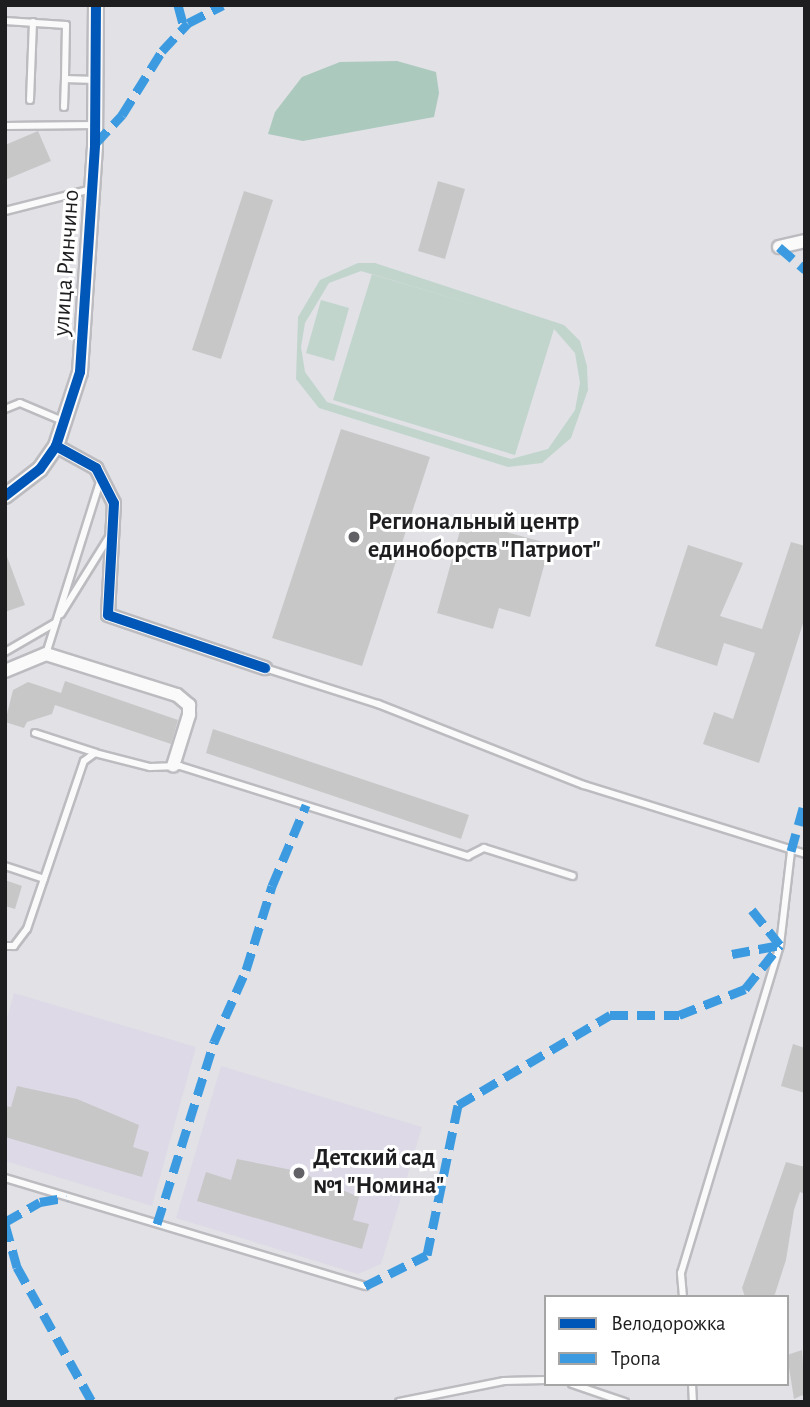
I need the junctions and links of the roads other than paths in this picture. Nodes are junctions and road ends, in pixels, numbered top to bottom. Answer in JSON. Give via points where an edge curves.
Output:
{"nodes":[{"id":1,"x":96,"y":5,"type":"edge"},
{"id":2,"x":5,"y":22,"type":"edge"},
{"id":3,"x":33,"y":22,"type":"junction"},
{"id":4,"x":65,"y":79,"type":"junction"},
{"id":5,"x":95,"y":80,"type":"junction"},
{"id":6,"x":30,"y":100,"type":"dead end"},
{"id":7,"x":64,"y":107,"type":"dead end"},
{"id":8,"x":95,"y":125,"type":"junction"},
{"id":9,"x":5,"y":126,"type":"edge"},
{"id":10,"x":93,"y":189,"type":"junction"},
{"id":11,"x":5,"y":211,"type":"edge"},
{"id":12,"x":805,"y":241,"type":"edge"},
{"id":13,"x":779,"y":247,"type":"dead end"},
{"id":14,"x":5,"y":409,"type":"edge"},
{"id":15,"x":67,"y":422,"type":"junction"},
{"id":16,"x":57,"y":446,"type":"junction"},
{"id":17,"x":101,"y":477,"type":"junction"},
{"id":18,"x":5,"y":496,"type":"edge"},
{"id":19,"x":113,"y":531,"type":"junction"},
{"id":20,"x":55,"y":623,"type":"junction"},
{"id":21,"x":5,"y":652,"type":"edge"},
{"id":22,"x":46,"y":654,"type":"junction"},
{"id":23,"x":265,"y":668,"type":"joint"},
{"id":24,"x":5,"y":671,"type":"edge"},
{"id":25,"x":35,"y":733,"type":"dead end"},
{"id":26,"x":95,"y":752,"type":"junction"},
{"id":27,"x":173,"y":766,"type":"junction"},
{"id":28,"x":790,"y":851,"type":"junction"},
{"id":29,"x":805,"y":854,"type":"edge"},
{"id":30,"x":5,"y":866,"type":"edge"},
{"id":31,"x":573,"y":876,"type":"dead end"},
{"id":32,"x":44,"y":879,"type":"junction"},
{"id":33,"x":5,"y":946,"type":"edge"},
{"id":34,"x":5,"y":1178,"type":"edge"},
{"id":35,"x":365,"y":1286,"type":"dead end"},
{"id":36,"x":684,"y":1295,"type":"edge"},
{"id":37,"x":544,"y":1380,"type":"edge"},
{"id":38,"x":578,"y":1386,"type":"edge"},
{"id":39,"x":399,"y":1402,"type":"edge"},
{"id":40,"x":625,"y":1402,"type":"edge"}],
"edges":[{"from":1,"to":5,"type":"street","name":"улица Ринчино"},
{"from":2,"to":3,"type":"lane"},
{"from":3,"to":4,"type":"lane","via":[[65,25]]},
{"from":3,"to":6,"type":"lane"},
{"from":4,"to":5,"type":"lane"},
{"from":4,"to":7,"type":"lane"},
{"from":5,"to":8,"type":"street","name":"улица Ринчино"},
{"from":8,"to":9,"type":"lane"},
{"from":8,"to":10,"type":"street","name":"улица Ринчино"},
{"from":10,"to":11,"type":"lane"},
{"from":10,"to":15,"type":"street","name":"улица Ринчино","via":[[80,372]]},
{"from":12,"to":13,"type":"street"},
{"from":14,"to":15,"type":"lane","via":[[20,403]]},
{"from":15,"to":16,"type":"street","name":"улица Ринчино"},
{"from":16,"to":17,"type":"street","via":[[96,468]]},
{"from":16,"to":18,"type":"street","name":"улица Ринчино","via":[[40,469]]},
{"from":17,"to":19,"type":"street","via":[[114,503]]},
{"from":17,"to":20,"type":"lane"},
{"from":19,"to":20,"type":"lane"},
{"from":19,"to":23,"type":"street","via":[[108,615]]},
{"from":20,"to":21,"type":"lane"},
{"from":20,"to":22,"type":"lane"},
{"from":22,"to":24,"type":"street"},
{"from":22,"to":27,"type":"street","via":[[185,701],[189,715]]},
{"from":23,"to":28,"type":"lane","via":[[378,704],[584,785]]},
{"from":25,"to":26,"type":"lane"},
{"from":26,"to":27,"type":"lane","via":[[150,768]]},
{"from":26,"to":32,"type":"lane","via":[[84,761]]},
{"from":27,"to":31,"type":"lane","via":[[468,856],[484,848]]},
{"from":28,"to":29,"type":"lane"},
{"from":28,"to":36,"type":"lane","via":[[780,945],[681,1273]]},
{"from":30,"to":32,"type":"lane"},
{"from":32,"to":33,"type":"lane","via":[[21,941]]},
{"from":34,"to":35,"type":"lane"},
{"from":37,"to":39,"type":"lane","via":[[504,1381]]},
{"from":38,"to":40,"type":"lane"}]}
